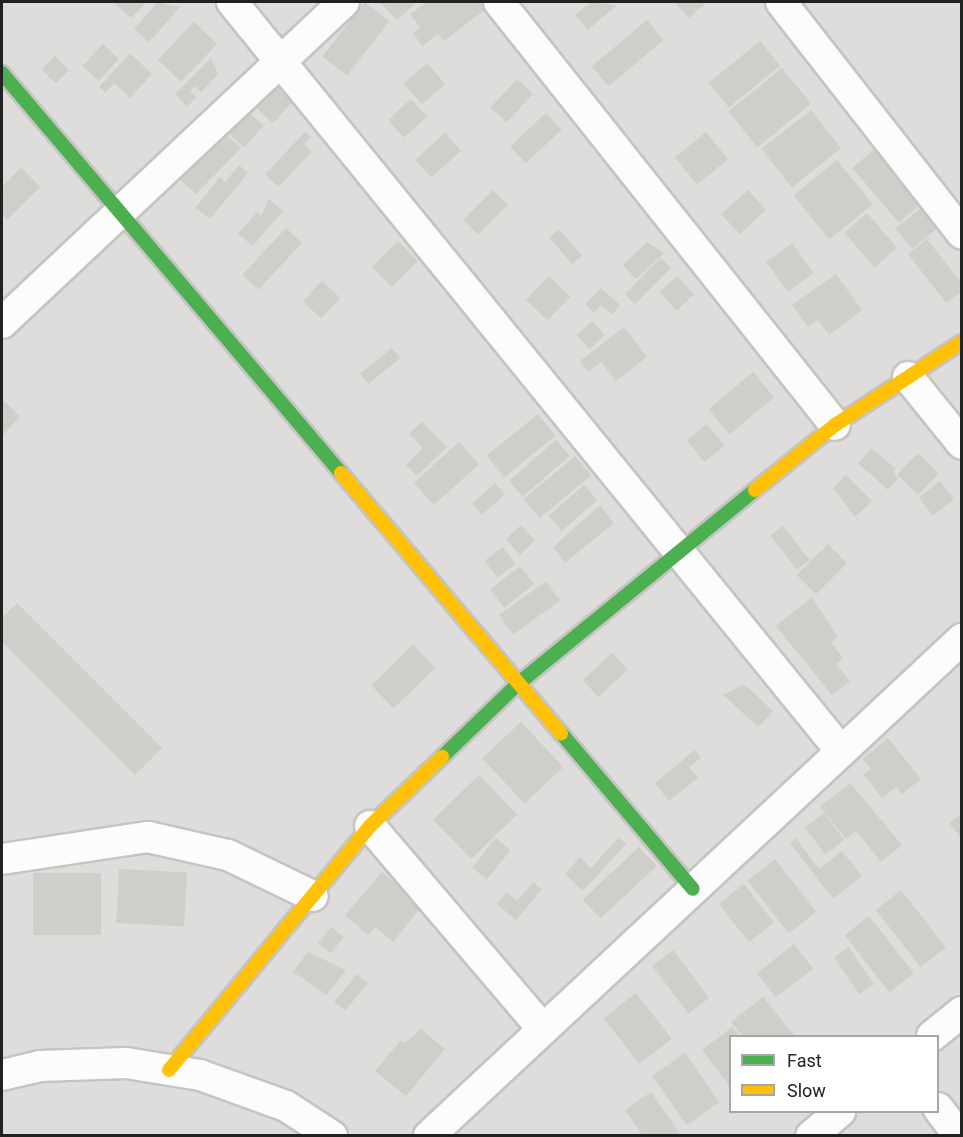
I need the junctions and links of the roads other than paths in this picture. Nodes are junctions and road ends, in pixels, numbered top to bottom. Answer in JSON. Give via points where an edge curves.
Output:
{"nodes":[{"id":1,"x":232,"y":2,"type":"edge"},
{"id":2,"x":344,"y":2,"type":"edge"},
{"id":3,"x":500,"y":2,"type":"edge"},
{"id":4,"x":781,"y":2,"type":"edge"},
{"id":5,"x":280,"y":60,"type":"junction"},
{"id":6,"x":2,"y":73,"type":"edge"},
{"id":7,"x":118,"y":210,"type":"junction"},
{"id":8,"x":962,"y":234,"type":"edge"},
{"id":9,"x":2,"y":323,"type":"edge"},
{"id":10,"x":962,"y":342,"type":"edge"},
{"id":11,"x":909,"y":377,"type":"junction"},
{"id":12,"x":835,"y":425,"type":"junction"},
{"id":13,"x":962,"y":444,"type":"edge"},
{"id":14,"x":680,"y":552,"type":"junction"},
{"id":15,"x":962,"y":639,"type":"edge"},
{"id":16,"x":519,"y":683,"type":"junction"},
{"id":17,"x":841,"y":751,"type":"junction"},
{"id":18,"x":370,"y":826,"type":"junction"},
{"id":19,"x":2,"y":859,"type":"edge"},
{"id":20,"x":693,"y":889,"type":"junction"},
{"id":21,"x":313,"y":896,"type":"junction"},
{"id":22,"x":962,"y":1012,"type":"edge"},
{"id":23,"x":543,"y":1029,"type":"junction"},
{"id":24,"x":933,"y":1035,"type":"edge"},
{"id":25,"x":169,"y":1070,"type":"junction"},
{"id":26,"x":2,"y":1075,"type":"edge"},
{"id":27,"x":939,"y":1109,"type":"edge"},
{"id":28,"x":839,"y":1113,"type":"edge"},
{"id":29,"x":332,"y":1136,"type":"edge"},
{"id":30,"x":429,"y":1136,"type":"edge"},
{"id":31,"x":811,"y":1136,"type":"edge"},
{"id":32,"x":959,"y":1136,"type":"edge"}],
"edges":[{"from":1,"to":5,"type":"street"},
{"from":2,"to":5,"type":"street"},
{"from":3,"to":12,"type":"street"},
{"from":4,"to":8,"type":"street"},
{"from":5,"to":7,"type":"street"},
{"from":5,"to":14,"type":"street"},
{"from":6,"to":7,"type":"street"},
{"from":7,"to":9,"type":"street"},
{"from":7,"to":16,"type":"street"},
{"from":10,"to":11,"type":"street"},
{"from":11,"to":12,"type":"street"},
{"from":11,"to":13,"type":"street"},
{"from":12,"to":14,"type":"street"},
{"from":14,"to":16,"type":"street"},
{"from":14,"to":17,"type":"street"},
{"from":15,"to":17,"type":"street"},
{"from":16,"to":18,"type":"street"},
{"from":16,"to":20,"type":"street"},
{"from":17,"to":20,"type":"street"},
{"from":18,"to":21,"type":"street"},
{"from":18,"to":23,"type":"street"},
{"from":19,"to":21,"type":"street","via":[[148,837],[228,855]]},
{"from":20,"to":23,"type":"street"},
{"from":21,"to":25,"type":"street"},
{"from":22,"to":24,"type":"street"},
{"from":23,"to":30,"type":"street"},
{"from":25,"to":26,"type":"street","via":[[126,1063],[40,1066]]},
{"from":25,"to":29,"type":"street","via":[[200,1075],[286,1106]]},
{"from":27,"to":32,"type":"street"},
{"from":28,"to":31,"type":"street"}]}
